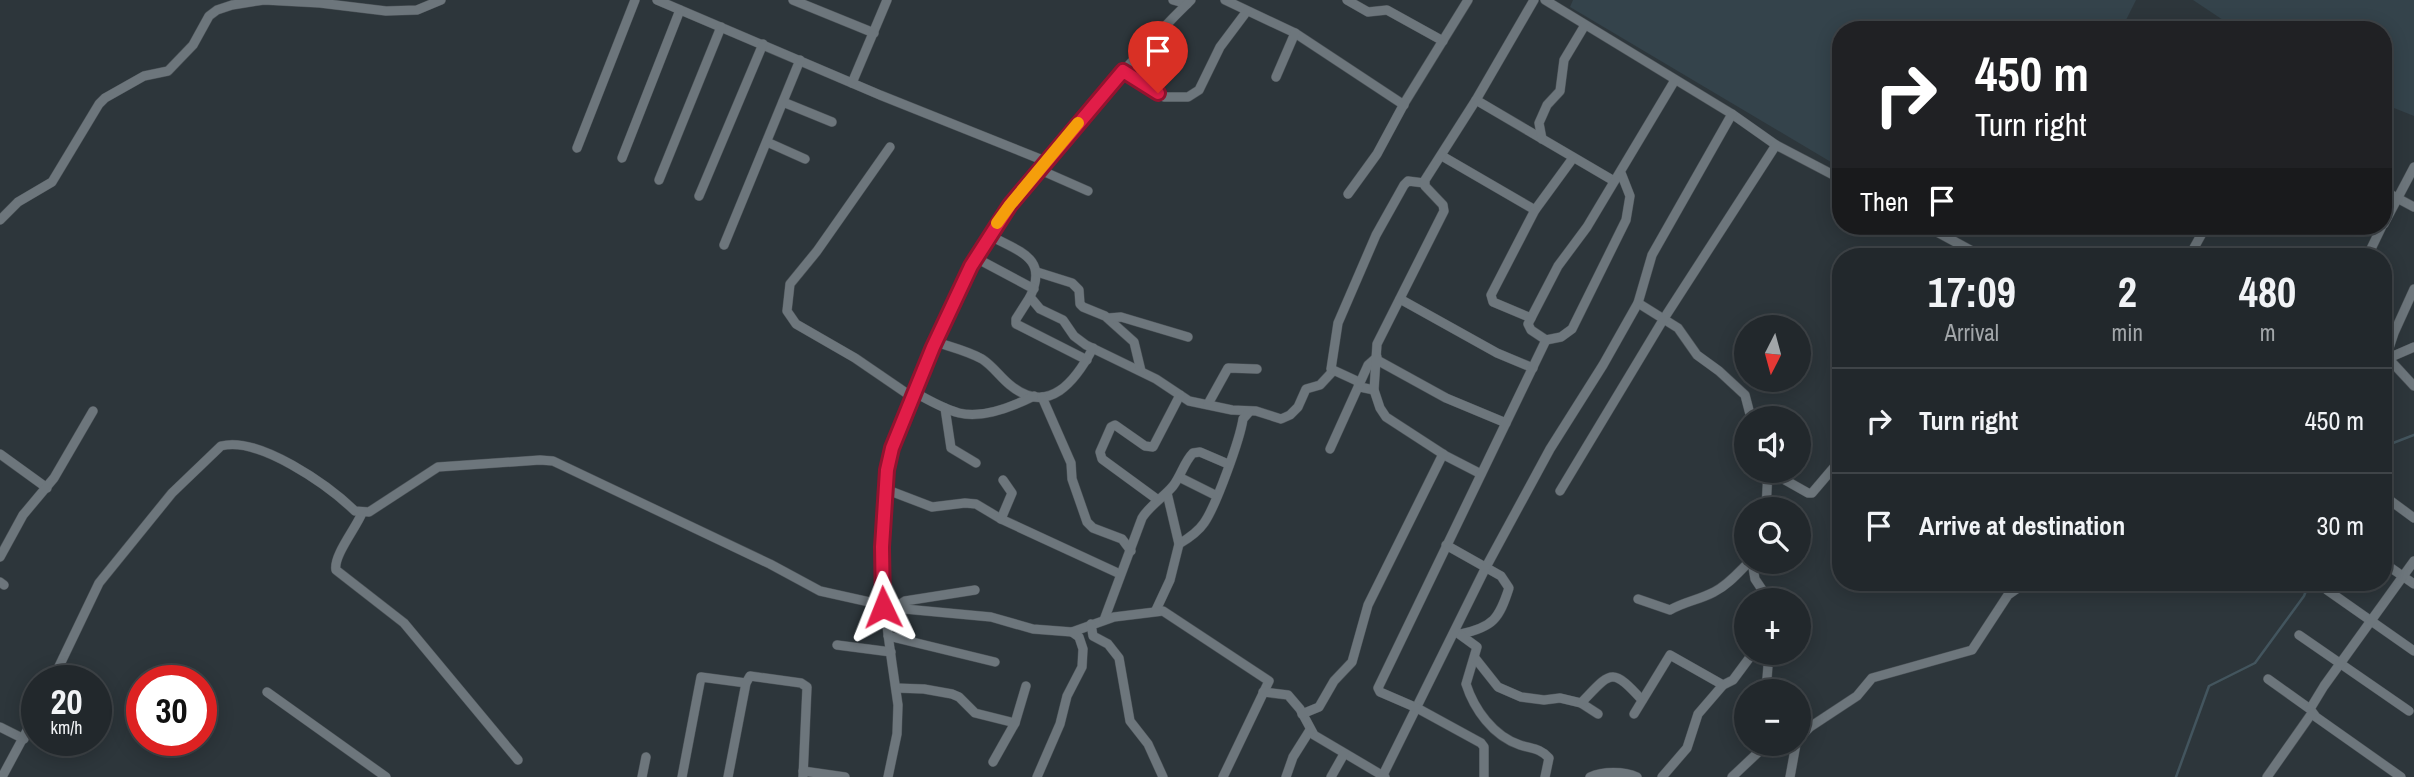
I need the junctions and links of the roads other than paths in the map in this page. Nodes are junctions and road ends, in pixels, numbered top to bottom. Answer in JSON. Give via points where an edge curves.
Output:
{"nodes":[{"id":1,"x":441,"y":0,"type":"edge"},
{"id":2,"x":635,"y":0,"type":"edge"},
{"id":3,"x":657,"y":0,"type":"edge"},
{"id":4,"x":686,"y":0,"type":"edge"},
{"id":5,"x":793,"y":0,"type":"edge"},
{"id":6,"x":887,"y":0,"type":"edge"},
{"id":7,"x":1173,"y":0,"type":"edge"},
{"id":8,"x":1225,"y":0,"type":"edge"},
{"id":9,"x":1347,"y":0,"type":"edge"},
{"id":10,"x":1468,"y":0,"type":"edge"},
{"id":11,"x":1534,"y":0,"type":"edge"},
{"id":12,"x":1545,"y":0,"type":"edge"},
{"id":13,"x":247,"y":1,"type":"edge"},
{"id":14,"x":1189,"y":2,"type":"edge"},
{"id":15,"x":681,"y":10,"type":"junction"},
{"id":16,"x":1247,"y":11,"type":"junction"},
{"id":17,"x":1585,"y":24,"type":"junction"},
{"id":18,"x":721,"y":27,"type":"junction"},
{"id":19,"x":874,"y":33,"type":"junction"},
{"id":20,"x":1295,"y":33,"type":"junction"},
{"id":21,"x":1443,"y":41,"type":"junction"},
{"id":22,"x":763,"y":44,"type":"junction"},
{"id":23,"x":800,"y":60,"type":"junction"},
{"id":24,"x":1123,"y":71,"type":"junction"},
{"id":25,"x":1276,"y":77,"type":"dead end"},
{"id":26,"x":1675,"y":79,"type":"junction"},
{"id":27,"x":852,"y":83,"type":"junction"},
{"id":28,"x":1476,"y":100,"type":"junction"},
{"id":29,"x":783,"y":102,"type":"junction"},
{"id":30,"x":1404,"y":105,"type":"junction"},
{"id":31,"x":1731,"y":114,"type":"junction"},
{"id":32,"x":832,"y":122,"type":"dead end"},
{"id":33,"x":1542,"y":139,"type":"junction"},
{"id":34,"x":767,"y":142,"type":"junction"},
{"id":35,"x":1776,"y":145,"type":"junction"},
{"id":36,"x":890,"y":147,"type":"dead end"},
{"id":37,"x":577,"y":148,"type":"dead end"},
{"id":38,"x":1442,"y":156,"type":"junction"},
{"id":39,"x":622,"y":158,"type":"dead end"},
{"id":40,"x":1573,"y":158,"type":"junction"},
{"id":41,"x":805,"y":159,"type":"dead end"},
{"id":42,"x":1045,"y":161,"type":"junction"},
{"id":43,"x":2414,"y":167,"type":"edge"},
{"id":44,"x":1038,"y":169,"type":"junction"},
{"id":45,"x":1832,"y":174,"type":"edge"},
{"id":46,"x":1617,"y":177,"type":"junction"},
{"id":47,"x":659,"y":180,"type":"dead end"},
{"id":48,"x":1424,"y":183,"type":"junction"},
{"id":49,"x":1088,"y":191,"type":"dead end"},
{"id":50,"x":1348,"y":194,"type":"dead end"},
{"id":51,"x":2392,"y":195,"type":"edge"},
{"id":52,"x":699,"y":196,"type":"dead end"},
{"id":53,"x":2397,"y":198,"type":"junction"},
{"id":54,"x":2414,"y":207,"type":"edge"},
{"id":55,"x":2392,"y":208,"type":"edge"},
{"id":56,"x":1535,"y":211,"type":"junction"},
{"id":57,"x":0,"y":220,"type":"edge"},
{"id":58,"x":989,"y":235,"type":"junction"},
{"id":59,"x":1943,"y":235,"type":"edge"},
{"id":60,"x":724,"y":245,"type":"dead end"},
{"id":61,"x":1966,"y":248,"type":"edge"},
{"id":62,"x":975,"y":258,"type":"junction"},
{"id":63,"x":1037,"y":272,"type":"junction"},
{"id":64,"x":2414,"y":289,"type":"edge"},
{"id":65,"x":1032,"y":293,"type":"junction"},
{"id":66,"x":1400,"y":299,"type":"junction"},
{"id":67,"x":1638,"y":303,"type":"junction"},
{"id":68,"x":1108,"y":318,"type":"junction"},
{"id":69,"x":1531,"y":318,"type":"junction"},
{"id":70,"x":1663,"y":320,"type":"junction"},
{"id":71,"x":1188,"y":337,"type":"dead end"},
{"id":72,"x":2392,"y":339,"type":"edge"},
{"id":73,"x":1546,"y":340,"type":"junction"},
{"id":74,"x":936,"y":342,"type":"junction"},
{"id":75,"x":2414,"y":347,"type":"edge"},
{"id":76,"x":1093,"y":348,"type":"junction"},
{"id":77,"x":2392,"y":356,"type":"edge"},
{"id":78,"x":1377,"y":359,"type":"junction"},
{"id":79,"x":1087,"y":360,"type":"junction"},
{"id":80,"x":2392,"y":366,"type":"edge"},
{"id":81,"x":1533,"y":368,"type":"junction"},
{"id":82,"x":1257,"y":369,"type":"dead end"},
{"id":83,"x":1141,"y":371,"type":"junction"},
{"id":84,"x":1333,"y":371,"type":"junction"},
{"id":85,"x":2414,"y":386,"type":"edge"},
{"id":86,"x":1360,"y":387,"type":"junction"},
{"id":87,"x":1374,"y":390,"type":"junction"},
{"id":88,"x":913,"y":395,"type":"junction"},
{"id":89,"x":1180,"y":395,"type":"junction"},
{"id":90,"x":1038,"y":396,"type":"junction"},
{"id":91,"x":1208,"y":404,"type":"junction"},
{"id":92,"x":1748,"y":406,"type":"edge"},
{"id":93,"x":945,"y":408,"type":"junction"},
{"id":94,"x":93,"y":411,"type":"dead end"},
{"id":95,"x":1249,"y":412,"type":"junction"},
{"id":96,"x":1506,"y":423,"type":"junction"},
{"id":97,"x":1330,"y":449,"type":"dead end"},
{"id":98,"x":0,"y":453,"type":"edge"},
{"id":99,"x":1443,"y":454,"type":"junction"},
{"id":100,"x":976,"y":463,"type":"dead end"},
{"id":101,"x":1228,"y":464,"type":"junction"},
{"id":102,"x":1832,"y":470,"type":"edge"},
{"id":103,"x":1481,"y":474,"type":"junction"},
{"id":104,"x":1179,"y":477,"type":"junction"},
{"id":105,"x":1003,"y":480,"type":"dead end"},
{"id":106,"x":1790,"y":483,"type":"edge"},
{"id":107,"x":47,"y":488,"type":"junction"},
{"id":108,"x":885,"y":489,"type":"junction"},
{"id":109,"x":1560,"y":492,"type":"dead end"},
{"id":110,"x":1167,"y":493,"type":"junction"},
{"id":111,"x":1217,"y":496,"type":"junction"},
{"id":112,"x":1158,"y":500,"type":"junction"},
{"id":113,"x":2392,"y":502,"type":"edge"},
{"id":114,"x":362,"y":513,"type":"junction"},
{"id":115,"x":2414,"y":518,"type":"edge"},
{"id":116,"x":1001,"y":519,"type":"junction"},
{"id":117,"x":1179,"y":544,"type":"junction"},
{"id":118,"x":1446,"y":545,"type":"junction"},
{"id":119,"x":1131,"y":551,"type":"junction"},
{"id":120,"x":0,"y":557,"type":"edge"},
{"id":121,"x":2414,"y":561,"type":"edge"},
{"id":122,"x":1486,"y":567,"type":"junction"},
{"id":123,"x":2392,"y":569,"type":"edge"},
{"id":124,"x":1120,"y":574,"type":"junction"},
{"id":125,"x":1738,"y":574,"type":"edge"},
{"id":126,"x":2402,"y":577,"type":"junction"},
{"id":127,"x":2414,"y":584,"type":"edge"},
{"id":128,"x":975,"y":590,"type":"dead end"},
{"id":129,"x":2014,"y":591,"type":"edge"},
{"id":130,"x":2328,"y":591,"type":"edge"},
{"id":131,"x":1638,"y":599,"type":"dead end"},
{"id":132,"x":887,"y":606,"type":"junction"},
{"id":133,"x":1156,"y":610,"type":"junction"},
{"id":134,"x":1104,"y":620,"type":"junction"},
{"id":135,"x":2371,"y":621,"type":"junction"},
{"id":136,"x":1091,"y":624,"type":"junction"},
{"id":137,"x":1072,"y":632,"type":"junction"},
{"id":138,"x":1458,"y":632,"type":"junction"},
{"id":139,"x":2299,"y":635,"type":"dead end"},
{"id":140,"x":888,"y":636,"type":"junction"},
{"id":141,"x":1093,"y":636,"type":"junction"},
{"id":142,"x":837,"y":645,"type":"dead end"},
{"id":143,"x":1083,"y":649,"type":"junction"},
{"id":144,"x":2414,"y":651,"type":"edge"},
{"id":145,"x":891,"y":652,"type":"junction"},
{"id":146,"x":1475,"y":658,"type":"junction"},
{"id":147,"x":995,"y":662,"type":"dead end"},
{"id":148,"x":2340,"y":663,"type":"junction"},
{"id":149,"x":60,"y":665,"type":"edge"},
{"id":150,"x":1744,"y":665,"type":"edge"},
{"id":151,"x":2268,"y":679,"type":"dead end"},
{"id":152,"x":746,"y":683,"type":"junction"},
{"id":153,"x":1723,"y":685,"type":"junction"},
{"id":154,"x":1026,"y":686,"type":"dead end"},
{"id":155,"x":896,"y":688,"type":"junction"},
{"id":156,"x":267,"y":692,"type":"dead end"},
{"id":157,"x":1263,"y":692,"type":"junction"},
{"id":158,"x":1642,"y":700,"type":"junction"},
{"id":159,"x":1581,"y":703,"type":"junction"},
{"id":160,"x":1417,"y":708,"type":"junction"},
{"id":161,"x":2311,"y":711,"type":"junction"},
{"id":162,"x":2409,"y":712,"type":"dead end"},
{"id":163,"x":1634,"y":713,"type":"dead end"},
{"id":164,"x":1598,"y":714,"type":"dead end"},
{"id":165,"x":1302,"y":715,"type":"junction"},
{"id":166,"x":1015,"y":723,"type":"junction"},
{"id":167,"x":0,"y":726,"type":"edge"},
{"id":168,"x":1811,"y":726,"type":"edge"},
{"id":169,"x":1310,"y":730,"type":"junction"},
{"id":170,"x":21,"y":737,"type":"edge"},
{"id":171,"x":21,"y":744,"type":"edge"},
{"id":172,"x":1344,"y":754,"type":"junction"},
{"id":173,"x":1754,"y":756,"type":"edge"},
{"id":174,"x":1794,"y":756,"type":"edge"},
{"id":175,"x":646,"y":757,"type":"dead end"},
{"id":176,"x":518,"y":760,"type":"dead end"},
{"id":177,"x":993,"y":762,"type":"dead end"},
{"id":178,"x":803,"y":774,"type":"edge"},
{"id":179,"x":1290,"y":776,"type":"edge"},
{"id":180,"x":2,"y":777,"type":"edge"},
{"id":181,"x":386,"y":777,"type":"edge"},
{"id":182,"x":642,"y":777,"type":"edge"},
{"id":183,"x":682,"y":777,"type":"edge"},
{"id":184,"x":728,"y":777,"type":"edge"},
{"id":185,"x":845,"y":777,"type":"edge"},
{"id":186,"x":888,"y":777,"type":"edge"},
{"id":187,"x":1037,"y":777,"type":"edge"},
{"id":188,"x":1163,"y":777,"type":"edge"},
{"id":189,"x":1223,"y":777,"type":"edge"},
{"id":190,"x":1331,"y":777,"type":"edge"},
{"id":191,"x":1383,"y":777,"type":"edge"},
{"id":192,"x":1484,"y":777,"type":"edge"},
{"id":193,"x":1545,"y":777,"type":"edge"},
{"id":194,"x":1590,"y":777,"type":"edge"},
{"id":195,"x":1637,"y":777,"type":"edge"},
{"id":196,"x":1662,"y":777,"type":"edge"},
{"id":197,"x":1732,"y":777,"type":"edge"},
{"id":198,"x":1790,"y":777,"type":"edge"},
{"id":199,"x":2267,"y":777,"type":"edge"},
{"id":200,"x":2401,"y":777,"type":"edge"}],
"edges":[{"from":1,"to":13,"type":"street","via":[[417,10],[386,11]]},
{"from":2,"to":37,"type":"street"},
{"from":3,"to":15,"type":"street"},
{"from":4,"to":15,"type":"street"},
{"from":5,"to":19,"type":"street"},
{"from":6,"to":19,"type":"street"},
{"from":7,"to":14,"type":"street"},
{"from":8,"to":16,"type":"street"},
{"from":9,"to":21,"type":"street","via":[[1368,12],[1387,10]]},
{"from":10,"to":21,"type":"street"},
{"from":11,"to":28,"type":"street"},
{"from":12,"to":17,"type":"street"},
{"from":13,"to":57,"type":"street","via":[[209,16],[193,45],[168,71],[144,76],[105,98],[52,182],[18,202]]},
{"from":14,"to":24,"type":"street"},
{"from":15,"to":18,"type":"street"},
{"from":15,"to":39,"type":"street"},
{"from":16,"to":20,"type":"street"},
{"from":16,"to":24,"type":"street","via":[[1220,47],[1199,90],[1188,97],[1164,97]]},
{"from":17,"to":26,"type":"street"},
{"from":17,"to":33,"type":"street","via":[[1564,60],[1560,91],[1539,123]]},
{"from":18,"to":22,"type":"street"},
{"from":18,"to":47,"type":"street"},
{"from":19,"to":27,"type":"street"},
{"from":20,"to":25,"type":"street"},
{"from":20,"to":30,"type":"street"},
{"from":21,"to":30,"type":"street"},
{"from":22,"to":23,"type":"street"},
{"from":22,"to":52,"type":"street"},
{"from":23,"to":27,"type":"street"},
{"from":23,"to":29,"type":"street"},
{"from":24,"to":42,"type":"street"},
{"from":26,"to":31,"type":"street"},
{"from":26,"to":46,"type":"street"},
{"from":27,"to":42,"type":"street"},
{"from":28,"to":33,"type":"street"},
{"from":28,"to":38,"type":"street"},
{"from":29,"to":32,"type":"street"},
{"from":29,"to":34,"type":"street"},
{"from":30,"to":50,"type":"street"},
{"from":31,"to":35,"type":"street"},
{"from":31,"to":67,"type":"street","via":[[1652,255]]},
{"from":33,"to":40,"type":"street"},
{"from":34,"to":41,"type":"street"},
{"from":34,"to":60,"type":"street"},
{"from":35,"to":45,"type":"street"},
{"from":35,"to":70,"type":"street"},
{"from":36,"to":88,"type":"street","via":[[790,284],[787,312],[796,324]]},
{"from":38,"to":48,"type":"street"},
{"from":38,"to":56,"type":"street"},
{"from":40,"to":46,"type":"street"},
{"from":40,"to":56,"type":"street"},
{"from":42,"to":44,"type":"street"},
{"from":43,"to":53,"type":"street"},
{"from":44,"to":49,"type":"street"},
{"from":44,"to":58,"type":"street"},
{"from":46,"to":69,"type":"street","via":[[1561,262]]},
{"from":46,"to":73,"type":"street","via":[[1630,196],[1625,223],[1572,329]]},
{"from":48,"to":66,"type":"street","via":[[1444,211]]},
{"from":48,"to":84,"type":"street","via":[[1406,183],[1376,234],[1337,326]]},
{"from":51,"to":53,"type":"street"},
{"from":53,"to":54,"type":"street"},
{"from":53,"to":55,"type":"street"},
{"from":56,"to":69,"type":"street","via":[[1490,297]]},
{"from":58,"to":62,"type":"street"},
{"from":58,"to":63,"type":"street","via":[[1030,257]]},
{"from":59,"to":61,"type":"street"},
{"from":62,"to":65,"type":"street"},
{"from":62,"to":74,"type":"street"},
{"from":63,"to":65,"type":"street"},
{"from":63,"to":68,"type":"street","via":[[1072,283],[1083,307]]},
{"from":64,"to":72,"type":"street"},
{"from":65,"to":76,"type":"street","via":[[1040,309],[1063,320],[1074,336]]},
{"from":65,"to":79,"type":"street","via":[[1016,324]]},
{"from":66,"to":78,"type":"street","via":[[1377,344]]},
{"from":66,"to":81,"type":"street"},
{"from":67,"to":70,"type":"street"},
{"from":67,"to":122,"type":"street"},
{"from":68,"to":71,"type":"street","via":[[1121,317]]},
{"from":68,"to":83,"type":"street","via":[[1134,342]]},
{"from":69,"to":73,"type":"street","via":[[1529,328]]},
{"from":70,"to":92,"type":"street","via":[[1678,328],[1697,355],[1745,396]]},
{"from":70,"to":109,"type":"street"},
{"from":73,"to":81,"type":"street"},
{"from":74,"to":88,"type":"street"},
{"from":74,"to":90,"type":"street","via":[[980,358],[1012,386]]},
{"from":75,"to":77,"type":"street"},
{"from":76,"to":79,"type":"street"},
{"from":76,"to":83,"type":"street"},
{"from":78,"to":86,"type":"street","via":[[1368,365]]},
{"from":78,"to":87,"type":"street"},
{"from":78,"to":96,"type":"street"},
{"from":79,"to":90,"type":"street","via":[[1080,373],[1055,394]]},
{"from":80,"to":85,"type":"street"},
{"from":81,"to":96,"type":"street"},
{"from":82,"to":91,"type":"street","via":[[1228,368]]},
{"from":83,"to":89,"type":"street"},
{"from":84,"to":86,"type":"street","via":[[1357,381]]},
{"from":84,"to":95,"type":"street","via":[[1320,386],[1306,389],[1290,415],[1281,419]]},
{"from":86,"to":87,"type":"street"},
{"from":86,"to":97,"type":"street"},
{"from":87,"to":99,"type":"street","via":[[1386,417]]},
{"from":88,"to":93,"type":"street"},
{"from":88,"to":108,"type":"street","via":[[892,448]]},
{"from":89,"to":91,"type":"street"},
{"from":89,"to":112,"type":"street","via":[[1153,447],[1115,425],[1100,452],[1102,459]]},
{"from":90,"to":93,"type":"street","via":[[972,415]]},
{"from":90,"to":119,"type":"street","via":[[1071,463],[1087,522],[1122,539]]},
{"from":91,"to":95,"type":"street"},
{"from":93,"to":100,"type":"street","via":[[951,448]]},
{"from":94,"to":107,"type":"street"},
{"from":95,"to":101,"type":"street"},
{"from":96,"to":103,"type":"street"},
{"from":98,"to":107,"type":"street"},
{"from":99,"to":103,"type":"street"},
{"from":99,"to":165,"type":"street","via":[[1368,605],[1352,662],[1319,706]]},
{"from":101,"to":104,"type":"street","via":[[1195,452]]},
{"from":101,"to":111,"type":"street"},
{"from":102,"to":106,"type":"street","via":[[1812,493]]},
{"from":103,"to":118,"type":"street"},
{"from":104,"to":110,"type":"street"},
{"from":104,"to":111,"type":"street"},
{"from":105,"to":116,"type":"street","via":[[1013,493]]},
{"from":107,"to":120,"type":"street","via":[[23,515]]},
{"from":108,"to":116,"type":"street","via":[[932,507],[976,504]]},
{"from":108,"to":132,"type":"street","via":[[882,547]]},
{"from":110,"to":112,"type":"street"},
{"from":110,"to":117,"type":"street"},
{"from":111,"to":117,"type":"street","via":[[1204,524]]},
{"from":112,"to":119,"type":"street","via":[[1142,518]]},
{"from":113,"to":115,"type":"street"},
{"from":114,"to":132,"type":"street","via":[[438,467],[553,461],[820,592]]},
{"from":114,"to":149,"type":"street","via":[[316,479],[277,458],[241,444],[221,446],[172,493],[99,583]]},
{"from":114,"to":176,"type":"street","via":[[336,560],[338,573],[404,623]]},
{"from":116,"to":124,"type":"street"},
{"from":117,"to":133,"type":"street"},
{"from":118,"to":122,"type":"street"},
{"from":118,"to":160,"type":"street","via":[[1378,688]]},
{"from":119,"to":124,"type":"street"},
{"from":121,"to":126,"type":"street"},
{"from":122,"to":138,"type":"street"},
{"from":122,"to":138,"type":"street","via":[[1504,578],[1509,590],[1486,627]]},
{"from":123,"to":126,"type":"street"},
{"from":124,"to":134,"type":"street"},
{"from":125,"to":131,"type":"street","via":[[1710,594],[1670,610]]},
{"from":126,"to":127,"type":"street"},
{"from":126,"to":135,"type":"street"},
{"from":128,"to":132,"type":"street"},
{"from":129,"to":168,"type":"street","via":[[1972,650],[1872,678],[1857,695]]},
{"from":130,"to":135,"type":"street"},
{"from":132,"to":137,"type":"street","via":[[991,617],[1032,629]]},
{"from":132,"to":140,"type":"street"},
{"from":133,"to":134,"type":"street"},
{"from":133,"to":157,"type":"street","via":[[1269,681]]},
{"from":134,"to":136,"type":"street"},
{"from":135,"to":144,"type":"street"},
{"from":135,"to":148,"type":"street"},
{"from":136,"to":137,"type":"street"},
{"from":136,"to":141,"type":"street"},
{"from":137,"to":143,"type":"street"},
{"from":138,"to":146,"type":"street","via":[[1476,645]]},
{"from":138,"to":160,"type":"street"},
{"from":139,"to":148,"type":"street"},
{"from":140,"to":145,"type":"street"},
{"from":140,"to":147,"type":"street"},
{"from":141,"to":143,"type":"street"},
{"from":141,"to":188,"type":"street","via":[[1108,644],[1119,658],[1130,720]]},
{"from":142,"to":145,"type":"street"},
{"from":143,"to":187,"type":"street","via":[[1082,667]]},
{"from":145,"to":155,"type":"street"},
{"from":146,"to":159,"type":"street","via":[[1495,685],[1520,696]]},
{"from":146,"to":193,"type":"street","via":[[1466,684],[1482,718],[1517,744],[1542,751],[1549,758]]},
{"from":148,"to":161,"type":"street"},
{"from":148,"to":162,"type":"street"},
{"from":150,"to":153,"type":"street"},
{"from":151,"to":161,"type":"street"},
{"from":152,"to":178,"type":"street","via":[[750,676],[807,687]]},
{"from":152,"to":183,"type":"street","via":[[701,677]]},
{"from":152,"to":184,"type":"street"},
{"from":153,"to":158,"type":"street","via":[[1670,655]]},
{"from":153,"to":196,"type":"street","via":[[1698,714],[1687,748]]},
{"from":154,"to":166,"type":"street"},
{"from":155,"to":166,"type":"street","via":[[952,694],[975,713]]},
{"from":155,"to":186,"type":"street","via":[[898,727]]},
{"from":156,"to":181,"type":"street"},
{"from":157,"to":165,"type":"street","via":[[1286,693]]},
{"from":157,"to":189,"type":"street"},
{"from":158,"to":159,"type":"street","via":[[1624,680],[1611,676]]},
{"from":158,"to":163,"type":"street"},
{"from":159,"to":164,"type":"street"},
{"from":160,"to":191,"type":"street"},
{"from":160,"to":192,"type":"street","via":[[1481,743]]},
{"from":161,"to":199,"type":"street"},
{"from":161,"to":200,"type":"street"},
{"from":165,"to":169,"type":"street"},
{"from":166,"to":177,"type":"street"},
{"from":167,"to":170,"type":"street"},
{"from":169,"to":172,"type":"street"},
{"from":169,"to":179,"type":"street","via":[[1293,757]]},
{"from":171,"to":180,"type":"street"},
{"from":172,"to":190,"type":"street"},
{"from":172,"to":191,"type":"street"},
{"from":173,"to":197,"type":"street"},
{"from":174,"to":198,"type":"street"},
{"from":175,"to":182,"type":"street"},
{"from":178,"to":185,"type":"street"},
{"from":194,"to":195,"type":"street","via":[[1625,773]]}]}
